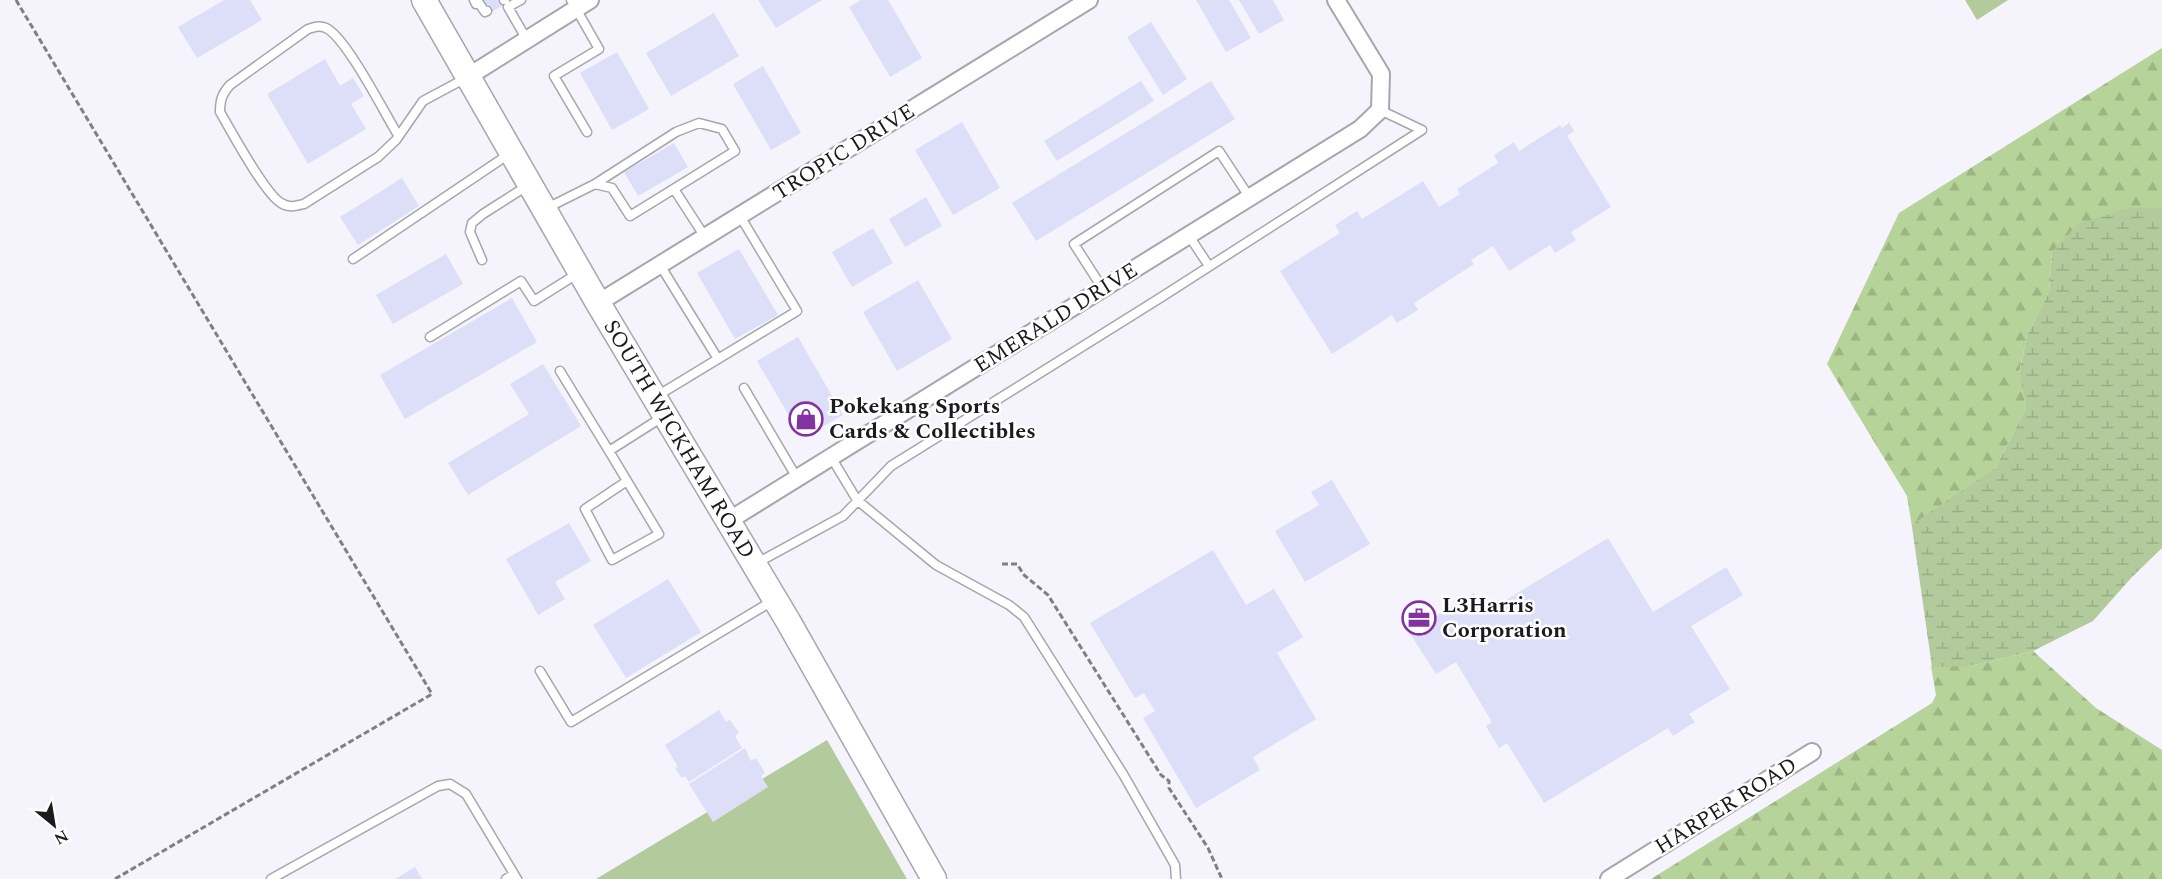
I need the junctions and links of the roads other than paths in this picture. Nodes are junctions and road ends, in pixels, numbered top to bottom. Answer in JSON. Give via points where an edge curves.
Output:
{"nodes":[{"id":1,"x":425,"y":0,"type":"edge"},
{"id":2,"x":1089,"y":0,"type":"edge"},
{"id":3,"x":1336,"y":0,"type":"edge"},
{"id":4,"x":478,"y":1,"type":"edge"},
{"id":5,"x":517,"y":1,"type":"edge"},
{"id":6,"x":579,"y":3,"type":"edge"},
{"id":7,"x":487,"y":11,"type":"dead end"},
{"id":8,"x":527,"y":40,"type":"junction"},
{"id":9,"x":469,"y":76,"type":"junction"},
{"id":10,"x":1380,"y":110,"type":"junction"},
{"id":11,"x":587,"y":132,"type":"dead end"},
{"id":12,"x":398,"y":135,"type":"junction"},
{"id":13,"x":512,"y":152,"type":"junction"},
{"id":14,"x":530,"y":184,"type":"junction"},
{"id":15,"x":596,"y":184,"type":"junction"},
{"id":16,"x":674,"y":189,"type":"junction"},
{"id":17,"x":1250,"y":198,"type":"junction"},
{"id":18,"x":544,"y":209,"type":"junction"},
{"id":19,"x":740,"y":216,"type":"junction"},
{"id":20,"x":1189,"y":236,"type":"junction"},
{"id":21,"x":705,"y":237,"type":"junction"},
{"id":22,"x":353,"y":259,"type":"dead end"},
{"id":23,"x":482,"y":260,"type":"dead end"},
{"id":24,"x":660,"y":265,"type":"junction"},
{"id":25,"x":1209,"y":266,"type":"junction"},
{"id":26,"x":580,"y":272,"type":"junction"},
{"id":27,"x":1103,"y":289,"type":"junction"},
{"id":28,"x":598,"y":303,"type":"junction"},
{"id":29,"x":430,"y":338,"type":"dead end"},
{"id":30,"x":718,"y":359,"type":"junction"},
{"id":31,"x":560,"y":370,"type":"dead end"},
{"id":32,"x":744,"y":388,"type":"dead end"},
{"id":33,"x":660,"y":407,"type":"junction"},
{"id":34,"x":609,"y":451,"type":"junction"},
{"id":35,"x":831,"y":457,"type":"junction"},
{"id":36,"x":797,"y":478,"type":"junction"},
{"id":37,"x":627,"y":481,"type":"junction"},
{"id":38,"x":857,"y":500,"type":"junction"},
{"id":39,"x":728,"y":521,"type":"junction"},
{"id":40,"x":754,"y":565,"type":"junction"},
{"id":41,"x":775,"y":599,"type":"junction"},
{"id":42,"x":540,"y":671,"type":"dead end"},
{"id":43,"x":1812,"y":752,"type":"dead end"},
{"id":44,"x":512,"y":877,"type":"edge"},
{"id":45,"x":271,"y":879,"type":"edge"},
{"id":46,"x":934,"y":879,"type":"edge"},
{"id":47,"x":1176,"y":879,"type":"edge"},
{"id":48,"x":1609,"y":879,"type":"edge"}],
"edges":[{"from":1,"to":9,"type":"main road","name":"SOUTH WICKHAM ROAD"},
{"from":2,"to":19,"type":"street","name":"TROPIC DRIVE"},
{"from":3,"to":10,"type":"street","via":[[1381,74]]},
{"from":4,"to":7,"type":"lane"},
{"from":5,"to":8,"type":"lane","via":[[508,7]]},
{"from":6,"to":8,"type":"street"},
{"from":6,"to":11,"type":"lane","via":[[600,49],[554,76]]},
{"from":8,"to":9,"type":"street"},
{"from":9,"to":12,"type":"lane","via":[[423,101]]},
{"from":9,"to":13,"type":"main road","name":"SOUTH WICKHAM ROAD"},
{"from":10,"to":17,"type":"street","name":"EMERALD DRIVE","via":[[1360,129]]},
{"from":10,"to":25,"type":"lane","via":[[1422,130]]},
{"from":12,"to":12,"type":"lane","via":[[378,157],[293,207],[274,198],[220,112],[220,103],[230,85],[317,26],[335,34]]},
{"from":13,"to":14,"type":"main road","name":"SOUTH WICKHAM ROAD"},
{"from":13,"to":22,"type":"lane"},
{"from":14,"to":18,"type":"main road","name":"SOUTH WICKHAM ROAD"},
{"from":14,"to":23,"type":"lane","via":[[472,223],[470,232]]},
{"from":15,"to":16,"type":"lane","via":[[612,188],[630,216]]},
{"from":15,"to":16,"type":"lane","via":[[676,132],[699,123],[722,129],[735,151]]},
{"from":15,"to":18,"type":"lane"},
{"from":16,"to":21,"type":"lane"},
{"from":17,"to":20,"type":"street","name":"EMERALD DRIVE"},
{"from":17,"to":27,"type":"lane","via":[[1219,151],[1074,244]]},
{"from":18,"to":26,"type":"main road","name":"SOUTH WICKHAM ROAD"},
{"from":19,"to":21,"type":"street","name":"TROPIC DRIVE"},
{"from":19,"to":30,"type":"lane","via":[[797,311]]},
{"from":20,"to":25,"type":"lane"},
{"from":20,"to":27,"type":"street","name":"EMERALD DRIVE"},
{"from":21,"to":24,"type":"street","name":"TROPIC DRIVE"},
{"from":24,"to":28,"type":"street","name":"TROPIC DRIVE"},
{"from":24,"to":30,"type":"lane"},
{"from":25,"to":38,"type":"lane","via":[[891,466]]},
{"from":26,"to":28,"type":"main road","name":"SOUTH WICKHAM ROAD"},
{"from":26,"to":29,"type":"lane","via":[[534,301],[521,281]]},
{"from":27,"to":35,"type":"street","name":"EMERALD DRIVE"},
{"from":28,"to":33,"type":"main road","name":"SOUTH WICKHAM ROAD"},
{"from":30,"to":33,"type":"lane"},
{"from":31,"to":34,"type":"lane"},
{"from":32,"to":36,"type":"lane"},
{"from":33,"to":34,"type":"lane"},
{"from":33,"to":39,"type":"main road","name":"SOUTH WICKHAM ROAD"},
{"from":34,"to":37,"type":"lane"},
{"from":35,"to":36,"type":"street","name":"EMERALD DRIVE"},
{"from":35,"to":38,"type":"lane"},
{"from":36,"to":39,"type":"street","name":"EMERALD DRIVE"},
{"from":37,"to":37,"type":"lane","via":[[659,534],[612,561],[585,509]]},
{"from":38,"to":40,"type":"lane","via":[[843,516]]},
{"from":38,"to":47,"type":"lane","via":[[936,565],[1024,617],[1123,774],[1175,866]]},
{"from":39,"to":40,"type":"main road","name":"SOUTH WICKHAM ROAD"},
{"from":40,"to":41,"type":"main road","name":"SOUTH WICKHAM ROAD"},
{"from":41,"to":42,"type":"lane","via":[[571,722]]},
{"from":41,"to":46,"type":"main road","name":"SOUTH WICKHAM ROAD"},
{"from":43,"to":48,"type":"street","name":"HARPER ROAD"},
{"from":44,"to":45,"type":"lane","via":[[466,794],[450,784],[438,786]]}]}
